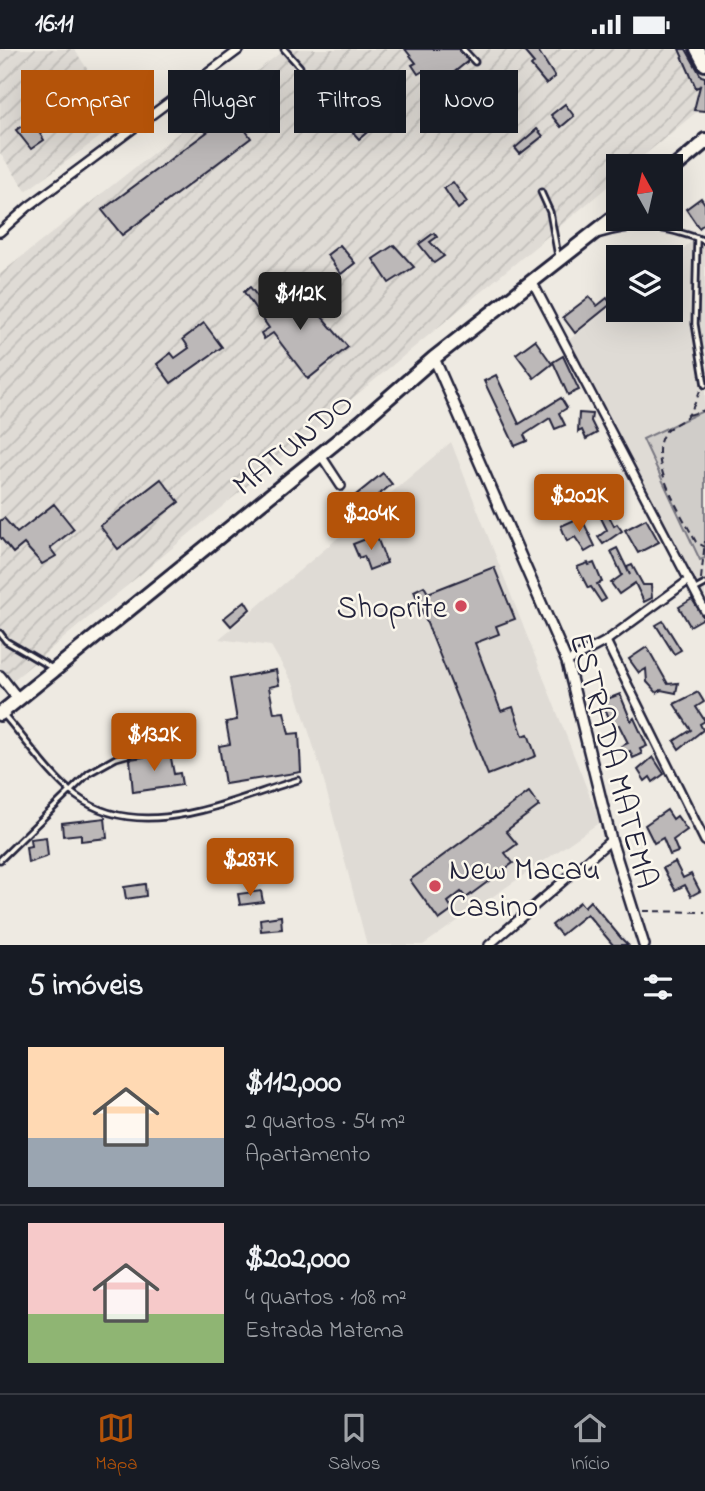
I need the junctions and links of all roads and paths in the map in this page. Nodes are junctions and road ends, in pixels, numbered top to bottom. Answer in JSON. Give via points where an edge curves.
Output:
{"nodes":[{"id":1,"x":240,"y":49,"type":"edge"},
{"id":2,"x":284,"y":49,"type":"edge"},
{"id":3,"x":463,"y":49,"type":"edge"},
{"id":4,"x":697,"y":49,"type":"edge"},
{"id":5,"x":475,"y":62,"type":"dead end"},
{"id":6,"x":705,"y":64,"type":"edge"},
{"id":7,"x":300,"y":67,"type":"dead end"},
{"id":8,"x":705,"y":142,"type":"edge"},
{"id":9,"x":683,"y":160,"type":"edge"},
{"id":10,"x":541,"y":192,"type":"dead end"},
{"id":11,"x":606,"y":224,"type":"edge"},
{"id":12,"x":0,"y":232,"type":"edge"},
{"id":13,"x":588,"y":238,"type":"junction"},
{"id":14,"x":697,"y":238,"type":"junction"},
{"id":15,"x":705,"y":241,"type":"edge"},
{"id":16,"x":559,"y":262,"type":"junction"},
{"id":17,"x":533,"y":283,"type":"junction"},
{"id":18,"x":434,"y":358,"type":"junction"},
{"id":19,"x":705,"y":384,"type":"edge"},
{"id":20,"x":705,"y":410,"type":"edge"},
{"id":21,"x":688,"y":416,"type":"junction"},
{"id":22,"x":705,"y":445,"type":"edge"},
{"id":23,"x":705,"y":452,"type":"edge"},
{"id":24,"x":320,"y":454,"type":"junction"},
{"id":25,"x":341,"y":485,"type":"dead end"},
{"id":26,"x":705,"y":541,"type":"edge"},
{"id":27,"x":705,"y":547,"type":"edge"},
{"id":28,"x":689,"y":580,"type":"junction"},
{"id":29,"x":700,"y":587,"type":"edge"},
{"id":30,"x":705,"y":611,"type":"edge"},
{"id":31,"x":0,"y":633,"type":"edge"},
{"id":32,"x":606,"y":641,"type":"junction"},
{"id":33,"x":567,"y":661,"type":"junction"},
{"id":34,"x":54,"y":669,"type":"junction"},
{"id":35,"x":0,"y":676,"type":"edge"},
{"id":36,"x":18,"y":699,"type":"junction"},
{"id":37,"x":1,"y":713,"type":"edge"},
{"id":38,"x":176,"y":741,"type":"dead end"},
{"id":39,"x":298,"y":781,"type":"dead end"},
{"id":40,"x":69,"y":790,"type":"junction"},
{"id":41,"x":611,"y":840,"type":"junction"},
{"id":42,"x":705,"y":841,"type":"edge"},
{"id":43,"x":0,"y":860,"type":"edge"},
{"id":44,"x":631,"y":912,"type":"junction"},
{"id":45,"x":705,"y":912,"type":"edge"},
{"id":46,"x":489,"y":945,"type":"edge"},
{"id":47,"x":644,"y":945,"type":"edge"}],
"edges":[{"from":1,"to":12,"type":"street"},
{"from":2,"to":7,"type":"lane"},
{"from":3,"to":5,"type":"lane"},
{"from":4,"to":6,"type":"main road"},
{"from":8,"to":9,"type":"main road"},
{"from":10,"to":16,"type":"lane","via":[[550,212]]},
{"from":11,"to":13,"type":"main road","name":"MATUNDO"},
{"from":13,"to":14,"type":"lane","via":[[643,225],[679,230]]},
{"from":13,"to":16,"type":"main road","name":"MATUNDO"},
{"from":14,"to":15,"type":"lane"},
{"from":14,"to":19,"type":"lane","via":[[695,324]]},
{"from":16,"to":17,"type":"main road","name":"MATUNDO"},
{"from":17,"to":18,"type":"main road","name":"MATUNDO"},
{"from":17,"to":28,"type":"street"},
{"from":18,"to":24,"type":"main road","name":"MATUNDO"},
{"from":18,"to":33,"type":"street","name":"ESTRADA MATEMA"},
{"from":19,"to":21,"type":"path"},
{"from":20,"to":21,"type":"path"},
{"from":21,"to":27,"type":"path","via":[[665,432],[657,446],[659,464],[695,542]]},
{"from":22,"to":23,"type":"path"},
{"from":24,"to":25,"type":"street"},
{"from":24,"to":34,"type":"main road","name":"MATUNDO"},
{"from":26,"to":27,"type":"path"},
{"from":27,"to":29,"type":"path"},
{"from":28,"to":29,"type":"street"},
{"from":28,"to":32,"type":"street"},
{"from":29,"to":30,"type":"street"},
{"from":31,"to":34,"type":"lane"},
{"from":32,"to":33,"type":"street"},
{"from":32,"to":42,"type":"street"},
{"from":33,"to":41,"type":"street","name":"ESTRADA MATEMA"},
{"from":34,"to":36,"type":"main road","name":"MATUNDO"},
{"from":35,"to":36,"type":"street"},
{"from":36,"to":37,"type":"main road","name":"MATUNDO"},
{"from":37,"to":40,"type":"lane"},
{"from":38,"to":40,"type":"lane","via":[[116,758]]},
{"from":39,"to":40,"type":"lane","via":[[154,820],[109,813]]},
{"from":40,"to":43,"type":"lane"},
{"from":41,"to":44,"type":"street","name":"ESTRADA MATEMA"},
{"from":41,"to":46,"type":"street"},
{"from":44,"to":45,"type":"path"},
{"from":44,"to":47,"type":"street","name":"ESTRADA MATEMA"}]}
